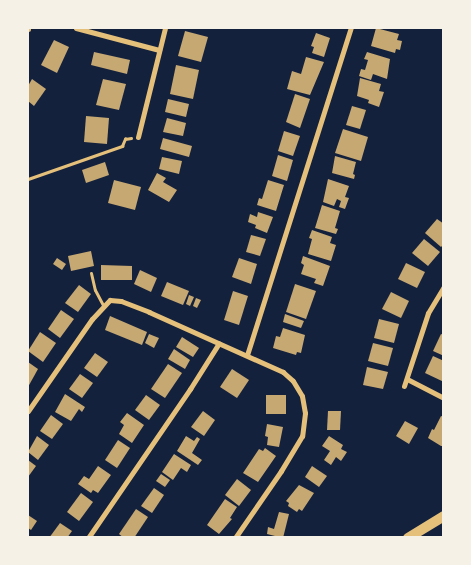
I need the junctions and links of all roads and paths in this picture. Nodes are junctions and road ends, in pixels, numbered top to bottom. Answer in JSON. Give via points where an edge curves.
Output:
{"nodes":[{"id":1,"x":76,"y":28,"type":"edge"},
{"id":2,"x":165,"y":28,"type":"edge"},
{"id":3,"x":351,"y":28,"type":"edge"},
{"id":4,"x":159,"y":50,"type":"junction"},
{"id":5,"x":138,"y":137,"type":"joint"},
{"id":6,"x":28,"y":179,"type":"edge"},
{"id":7,"x":91,"y":273,"type":"dead end"},
{"id":8,"x":444,"y":286,"type":"edge"},
{"id":9,"x":103,"y":305,"type":"junction"},
{"id":10,"x":219,"y":343,"type":"junction"},
{"id":11,"x":247,"y":355,"type":"junction"},
{"id":12,"x":407,"y":379,"type":"junction"},
{"id":13,"x":404,"y":386,"type":"dead end"},
{"id":14,"x":444,"y":398,"type":"edge"},
{"id":15,"x":28,"y":411,"type":"edge"},
{"id":16,"x":444,"y":516,"type":"edge"},
{"id":17,"x":88,"y":538,"type":"edge"},
{"id":18,"x":235,"y":538,"type":"edge"},
{"id":19,"x":408,"y":538,"type":"edge"}],
"edges":[{"from":1,"to":4,"type":"street"},
{"from":2,"to":4,"type":"street"},
{"from":3,"to":11,"type":"street"},
{"from":4,"to":5,"type":"street"},
{"from":5,"to":6,"type":"path","via":[[125,139],[122,146]]},
{"from":7,"to":9,"type":"lane"},
{"from":8,"to":12,"type":"street","via":[[428,312]]},
{"from":9,"to":10,"type":"street","via":[[110,300],[121,300]]},
{"from":9,"to":15,"type":"street"},
{"from":10,"to":11,"type":"street"},
{"from":10,"to":17,"type":"street"},
{"from":11,"to":18,"type":"street","via":[[283,372],[293,381],[302,396],[305,419],[296,448]]},
{"from":12,"to":13,"type":"street"},
{"from":12,"to":14,"type":"street"},
{"from":16,"to":19,"type":"highway"}]}
